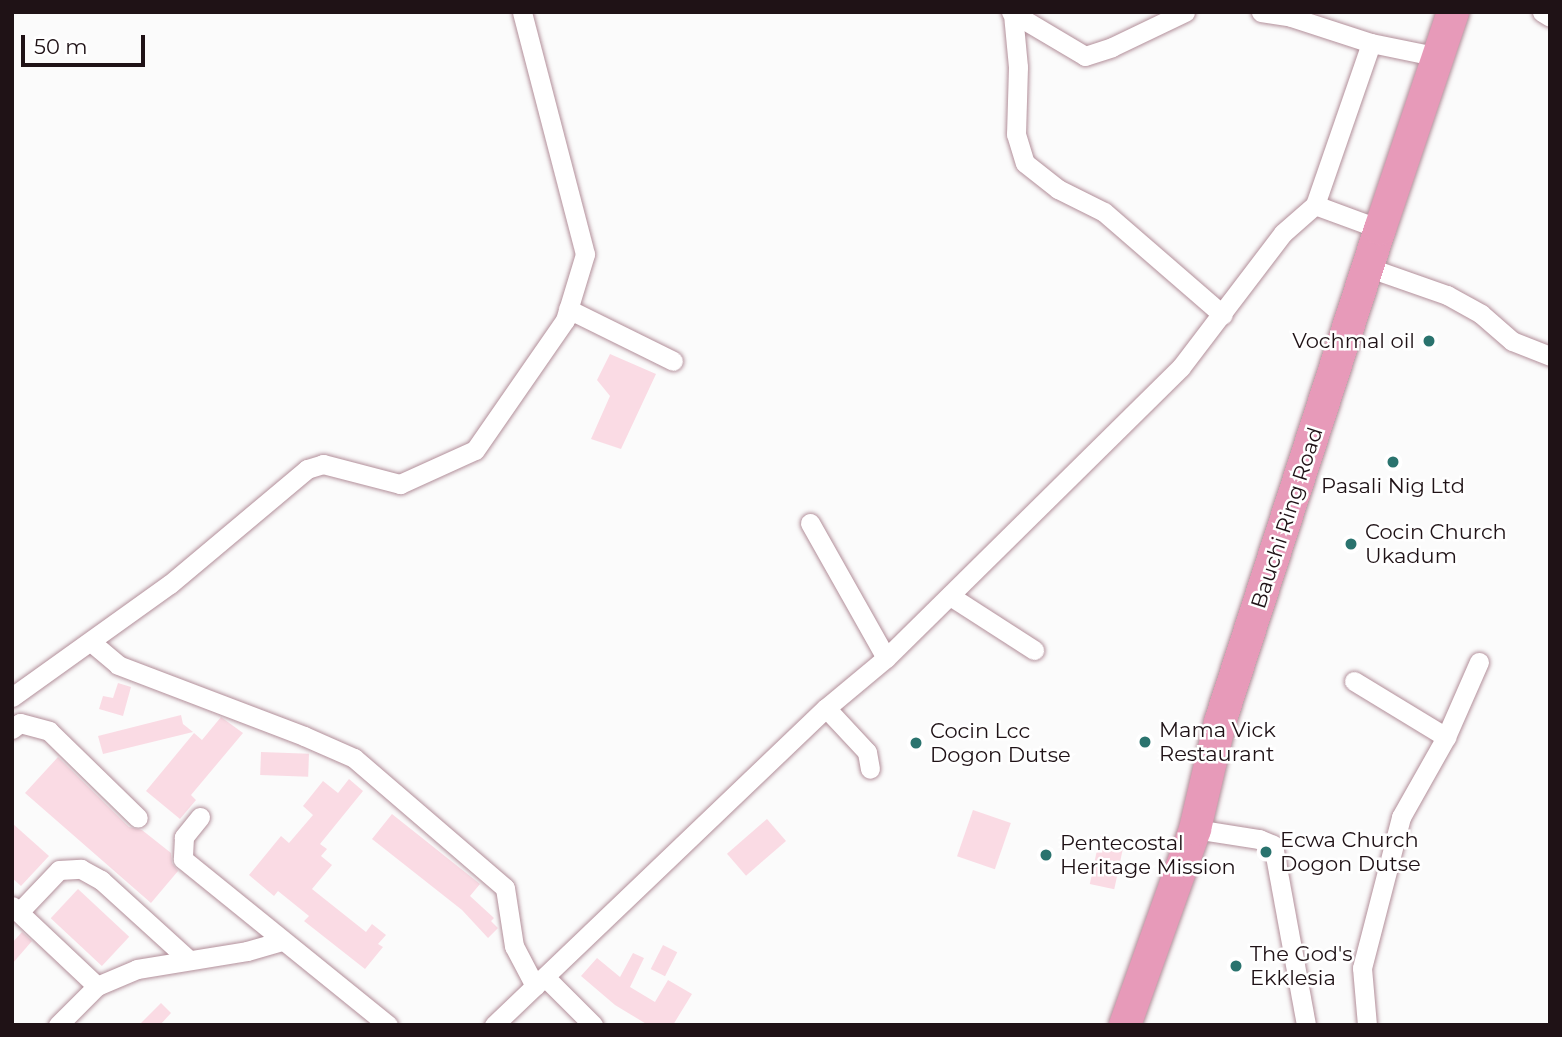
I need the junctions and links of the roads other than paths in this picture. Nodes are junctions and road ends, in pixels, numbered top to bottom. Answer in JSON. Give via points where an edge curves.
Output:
{"nodes":[{"id":1,"x":522,"y":12,"type":"edge"},
{"id":2,"x":1185,"y":12,"type":"edge"},
{"id":3,"x":1261,"y":12,"type":"edge"},
{"id":4,"x":1454,"y":12,"type":"edge"},
{"id":5,"x":1542,"y":12,"type":"edge"},
{"id":6,"x":1012,"y":13,"type":"edge"},
{"id":7,"x":1550,"y":17,"type":"edge"},
{"id":8,"x":1371,"y":43,"type":"junction"},
{"id":9,"x":1439,"y":57,"type":"junction"},
{"id":10,"x":1315,"y":205,"type":"junction"},
{"id":11,"x":1380,"y":229,"type":"junction"},
{"id":12,"x":1367,"y":267,"type":"junction"},
{"id":13,"x":568,"y":309,"type":"junction"},
{"id":14,"x":1223,"y":315,"type":"junction"},
{"id":15,"x":1550,"y":356,"type":"edge"},
{"id":16,"x":673,"y":360,"type":"dead end"},
{"id":17,"x":810,"y":523,"type":"dead end"},
{"id":18,"x":950,"y":596,"type":"junction"},
{"id":19,"x":90,"y":642,"type":"junction"},
{"id":20,"x":1034,"y":650,"type":"dead end"},
{"id":21,"x":886,"y":659,"type":"junction"},
{"id":22,"x":1479,"y":662,"type":"dead end"},
{"id":23,"x":1354,"y":681,"type":"dead end"},
{"id":24,"x":12,"y":696,"type":"edge"},
{"id":25,"x":826,"y":708,"type":"junction"},
{"id":26,"x":12,"y":729,"type":"edge"},
{"id":27,"x":1446,"y":737,"type":"junction"},
{"id":28,"x":870,"y":769,"type":"dead end"},
{"id":29,"x":200,"y":817,"type":"dead end"},
{"id":30,"x":138,"y":818,"type":"dead end"},
{"id":31,"x":1195,"y":829,"type":"junction"},
{"id":32,"x":15,"y":909,"type":"edge"},
{"id":33,"x":281,"y":941,"type":"junction"},
{"id":34,"x":189,"y":960,"type":"junction"},
{"id":35,"x":540,"y":981,"type":"junction"},
{"id":36,"x":97,"y":986,"type":"junction"},
{"id":37,"x":58,"y":1025,"type":"edge"},
{"id":38,"x":388,"y":1025,"type":"edge"},
{"id":39,"x":494,"y":1025,"type":"edge"},
{"id":40,"x":593,"y":1025,"type":"edge"},
{"id":41,"x":1125,"y":1025,"type":"edge"},
{"id":42,"x":1306,"y":1025,"type":"edge"},
{"id":43,"x":1367,"y":1025,"type":"edge"}],
"edges":[{"from":1,"to":13,"type":"street","via":[[586,254]]},
{"from":2,"to":6,"type":"street","via":[[1085,56]]},
{"from":3,"to":8,"type":"street"},
{"from":4,"to":9,"type":"main road","name":"Bauchi Ring Road"},
{"from":5,"to":7,"type":"street"},
{"from":6,"to":14,"type":"street","via":[[1018,67],[1016,135],[1025,163],[1058,189],[1104,212]]},
{"from":8,"to":9,"type":"street"},
{"from":8,"to":10,"type":"street"},
{"from":9,"to":11,"type":"main road","name":"Bauchi Ring Road"},
{"from":10,"to":11,"type":"street"},
{"from":10,"to":14,"type":"street","via":[[1283,233]]},
{"from":11,"to":12,"type":"main road","name":"Bauchi Ring Road"},
{"from":12,"to":15,"type":"street","via":[[1447,295],[1481,314],[1512,341]]},
{"from":12,"to":31,"type":"main road","name":"Bauchi Ring Road","via":[[1220,722]]},
{"from":13,"to":16,"type":"street"},
{"from":13,"to":19,"type":"street","via":[[565,320],[475,450],[400,484],[323,464],[307,469],[170,584]]},
{"from":14,"to":18,"type":"street","via":[[1181,368]]},
{"from":17,"to":21,"type":"street"},
{"from":18,"to":20,"type":"street"},
{"from":18,"to":21,"type":"street"},
{"from":19,"to":24,"type":"street"},
{"from":19,"to":35,"type":"street","via":[[118,665],[354,758],[505,888],[514,946]]},
{"from":21,"to":25,"type":"street"},
{"from":22,"to":27,"type":"street"},
{"from":23,"to":27,"type":"street"},
{"from":25,"to":28,"type":"street","via":[[867,752]]},
{"from":25,"to":35,"type":"street"},
{"from":26,"to":30,"type":"street","via":[[20,723],[49,731]]},
{"from":27,"to":43,"type":"street","via":[[1401,817],[1362,968]]},
{"from":29,"to":33,"type":"street","via":[[184,837],[183,859]]},
{"from":31,"to":41,"type":"main road","name":"Bauchi Ring Road"},
{"from":31,"to":42,"type":"street","via":[[1273,845]]},
{"from":32,"to":34,"type":"street","via":[[59,870],[81,869],[101,880]]},
{"from":32,"to":36,"type":"street"},
{"from":33,"to":34,"type":"street"},
{"from":33,"to":38,"type":"street"},
{"from":34,"to":36,"type":"street","via":[[137,969]]},
{"from":35,"to":39,"type":"street"},
{"from":35,"to":40,"type":"street"},
{"from":36,"to":37,"type":"street"}]}
